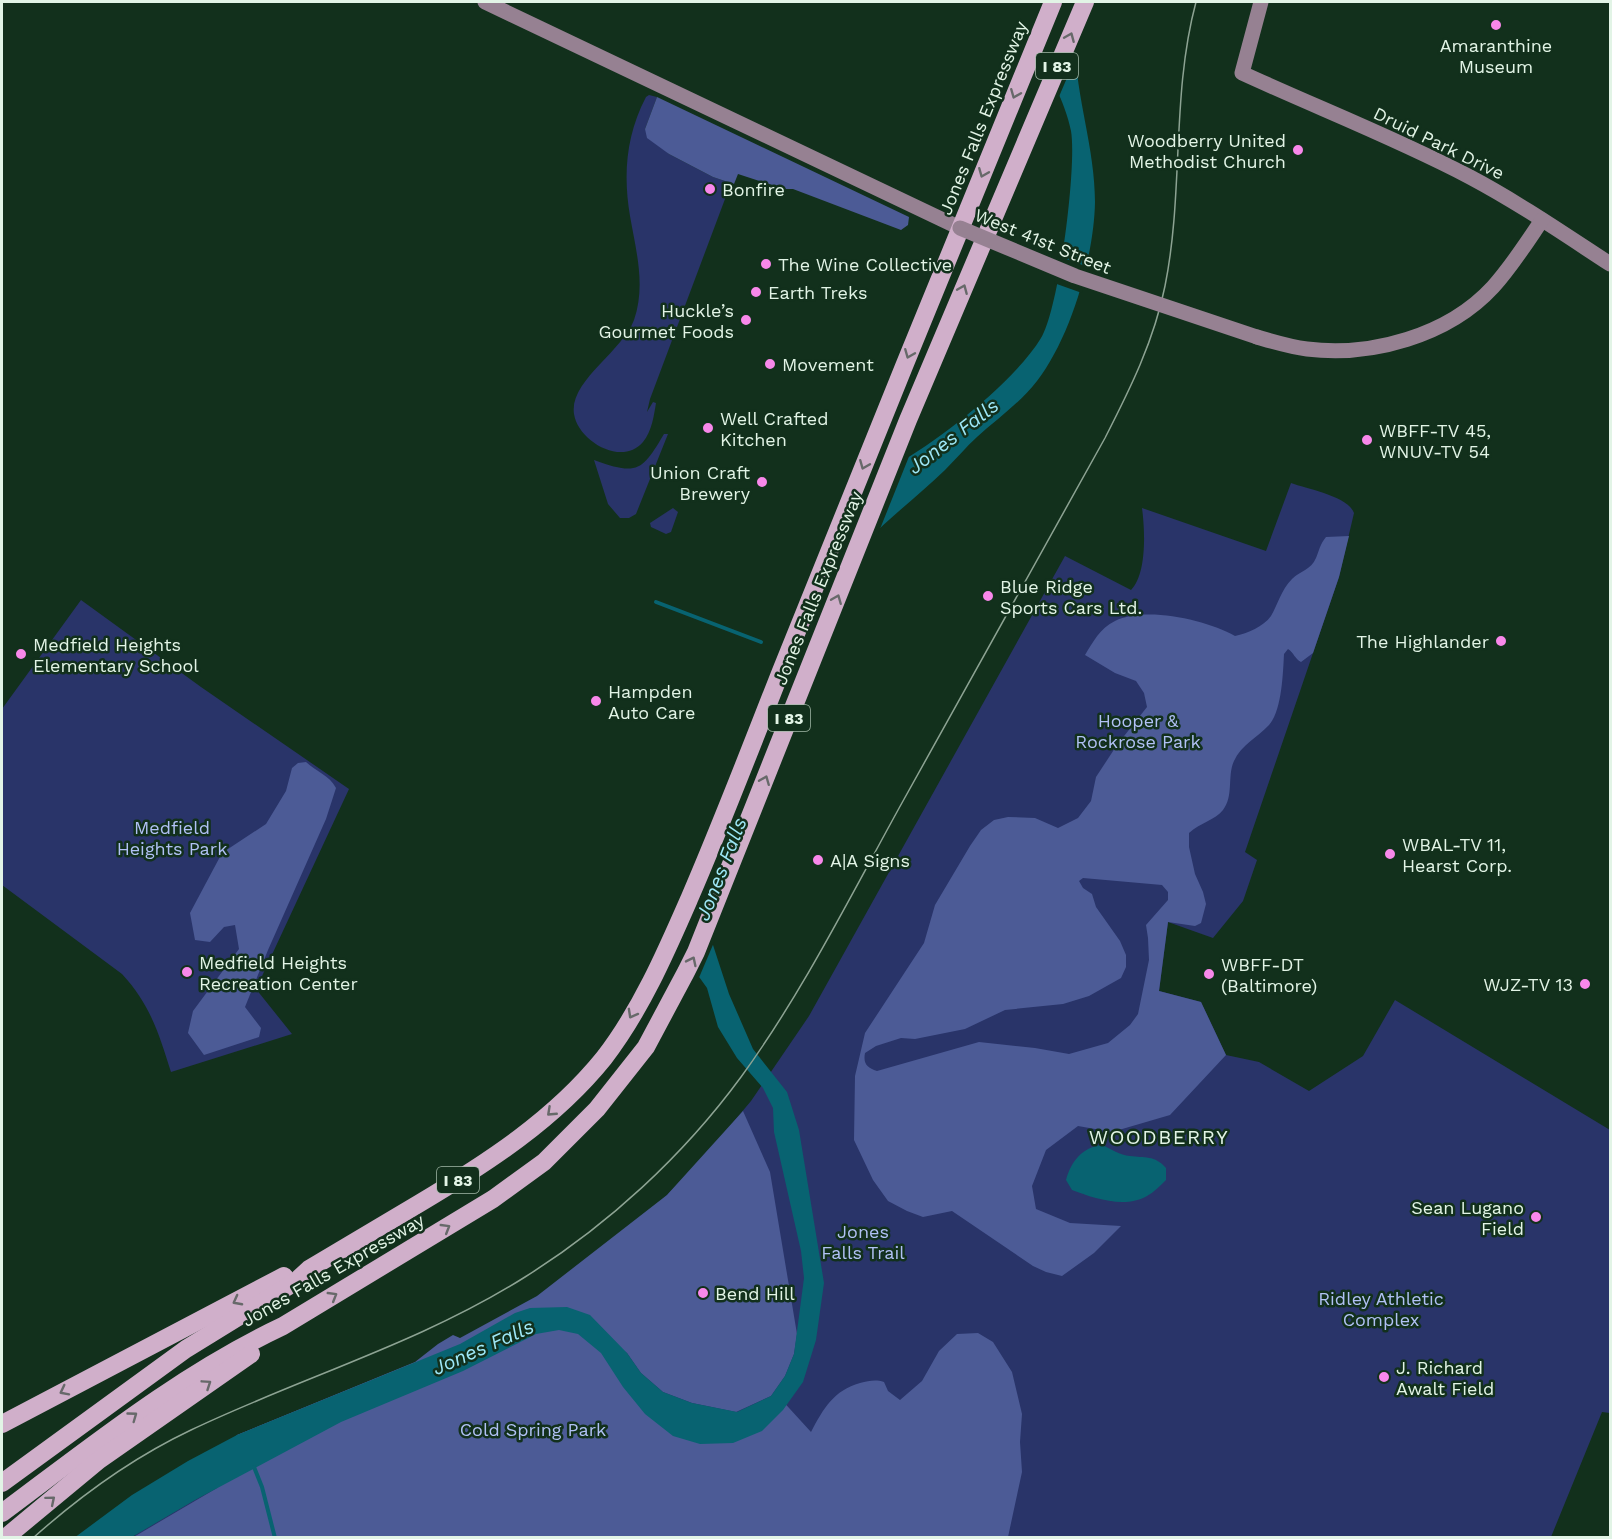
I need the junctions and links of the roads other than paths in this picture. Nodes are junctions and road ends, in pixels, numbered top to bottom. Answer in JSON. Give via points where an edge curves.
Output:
{"nodes":[{"id":1,"x":485,"y":2,"type":"edge"},
{"id":2,"x":1053,"y":2,"type":"edge"},
{"id":3,"x":1085,"y":2,"type":"edge"},
{"id":4,"x":1261,"y":2,"type":"edge"},
{"id":5,"x":1542,"y":220,"type":"junction"},
{"id":6,"x":1611,"y":264,"type":"edge"},
{"id":7,"x":309,"y":1269,"type":"junction"},
{"id":8,"x":283,"y":1326,"type":"junction"},
{"id":9,"x":2,"y":1424,"type":"edge"},
{"id":10,"x":39,"y":1455,"type":"junction"},
{"id":11,"x":2,"y":1478,"type":"edge"},
{"id":12,"x":2,"y":1483,"type":"edge"},
{"id":13,"x":2,"y":1513,"type":"edge"},
{"id":14,"x":5,"y":1538,"type":"edge"}],
"edges":[{"from":1,"to":5,"type":"main road","name":"West 41st Street","bridge":true,"via":[[1028,258],[1283,345],[1327,351],[1372,348],[1418,335],[1456,316],[1492,288]]},
{"from":2,"to":7,"type":"highway","name":"Jones Falls Expressway","number":"I 83","one_way":true,"via":[[702,870],[624,1030],[570,1095],[505,1150]]},
{"from":8,"to":3,"type":"highway","name":"Jones Falls Expressway","number":"I 83","one_way":true,"via":[[493,1199],[544,1162],[597,1109],[646,1047],[696,952],[908,420]]},
{"from":4,"to":5,"type":"main road","name":"Druid Park Drive","via":[[1242,73],[1452,168]]},
{"from":5,"to":6,"type":"main road","name":"Druid Park Drive"},
{"from":7,"to":9,"type":"highway","one_way":true,"via":[[280,1277]]},
{"from":7,"to":10,"type":"highway","name":"Jones Falls Expressway","number":"I 83","via":[[295,1282],[138,1383]]},
{"from":13,"to":8,"type":"highway","name":"Jones Falls Expressway","number":"I 83","one_way":true,"via":[[152,1403],[219,1360]]},
{"from":14,"to":8,"type":"highway","one_way":true,"via":[[99,1460],[260,1348]]},
{"from":10,"to":11,"type":"highway"},
{"from":10,"to":12,"type":"highway","name":"Jones Falls Expressway","number":"I 83"}]}
